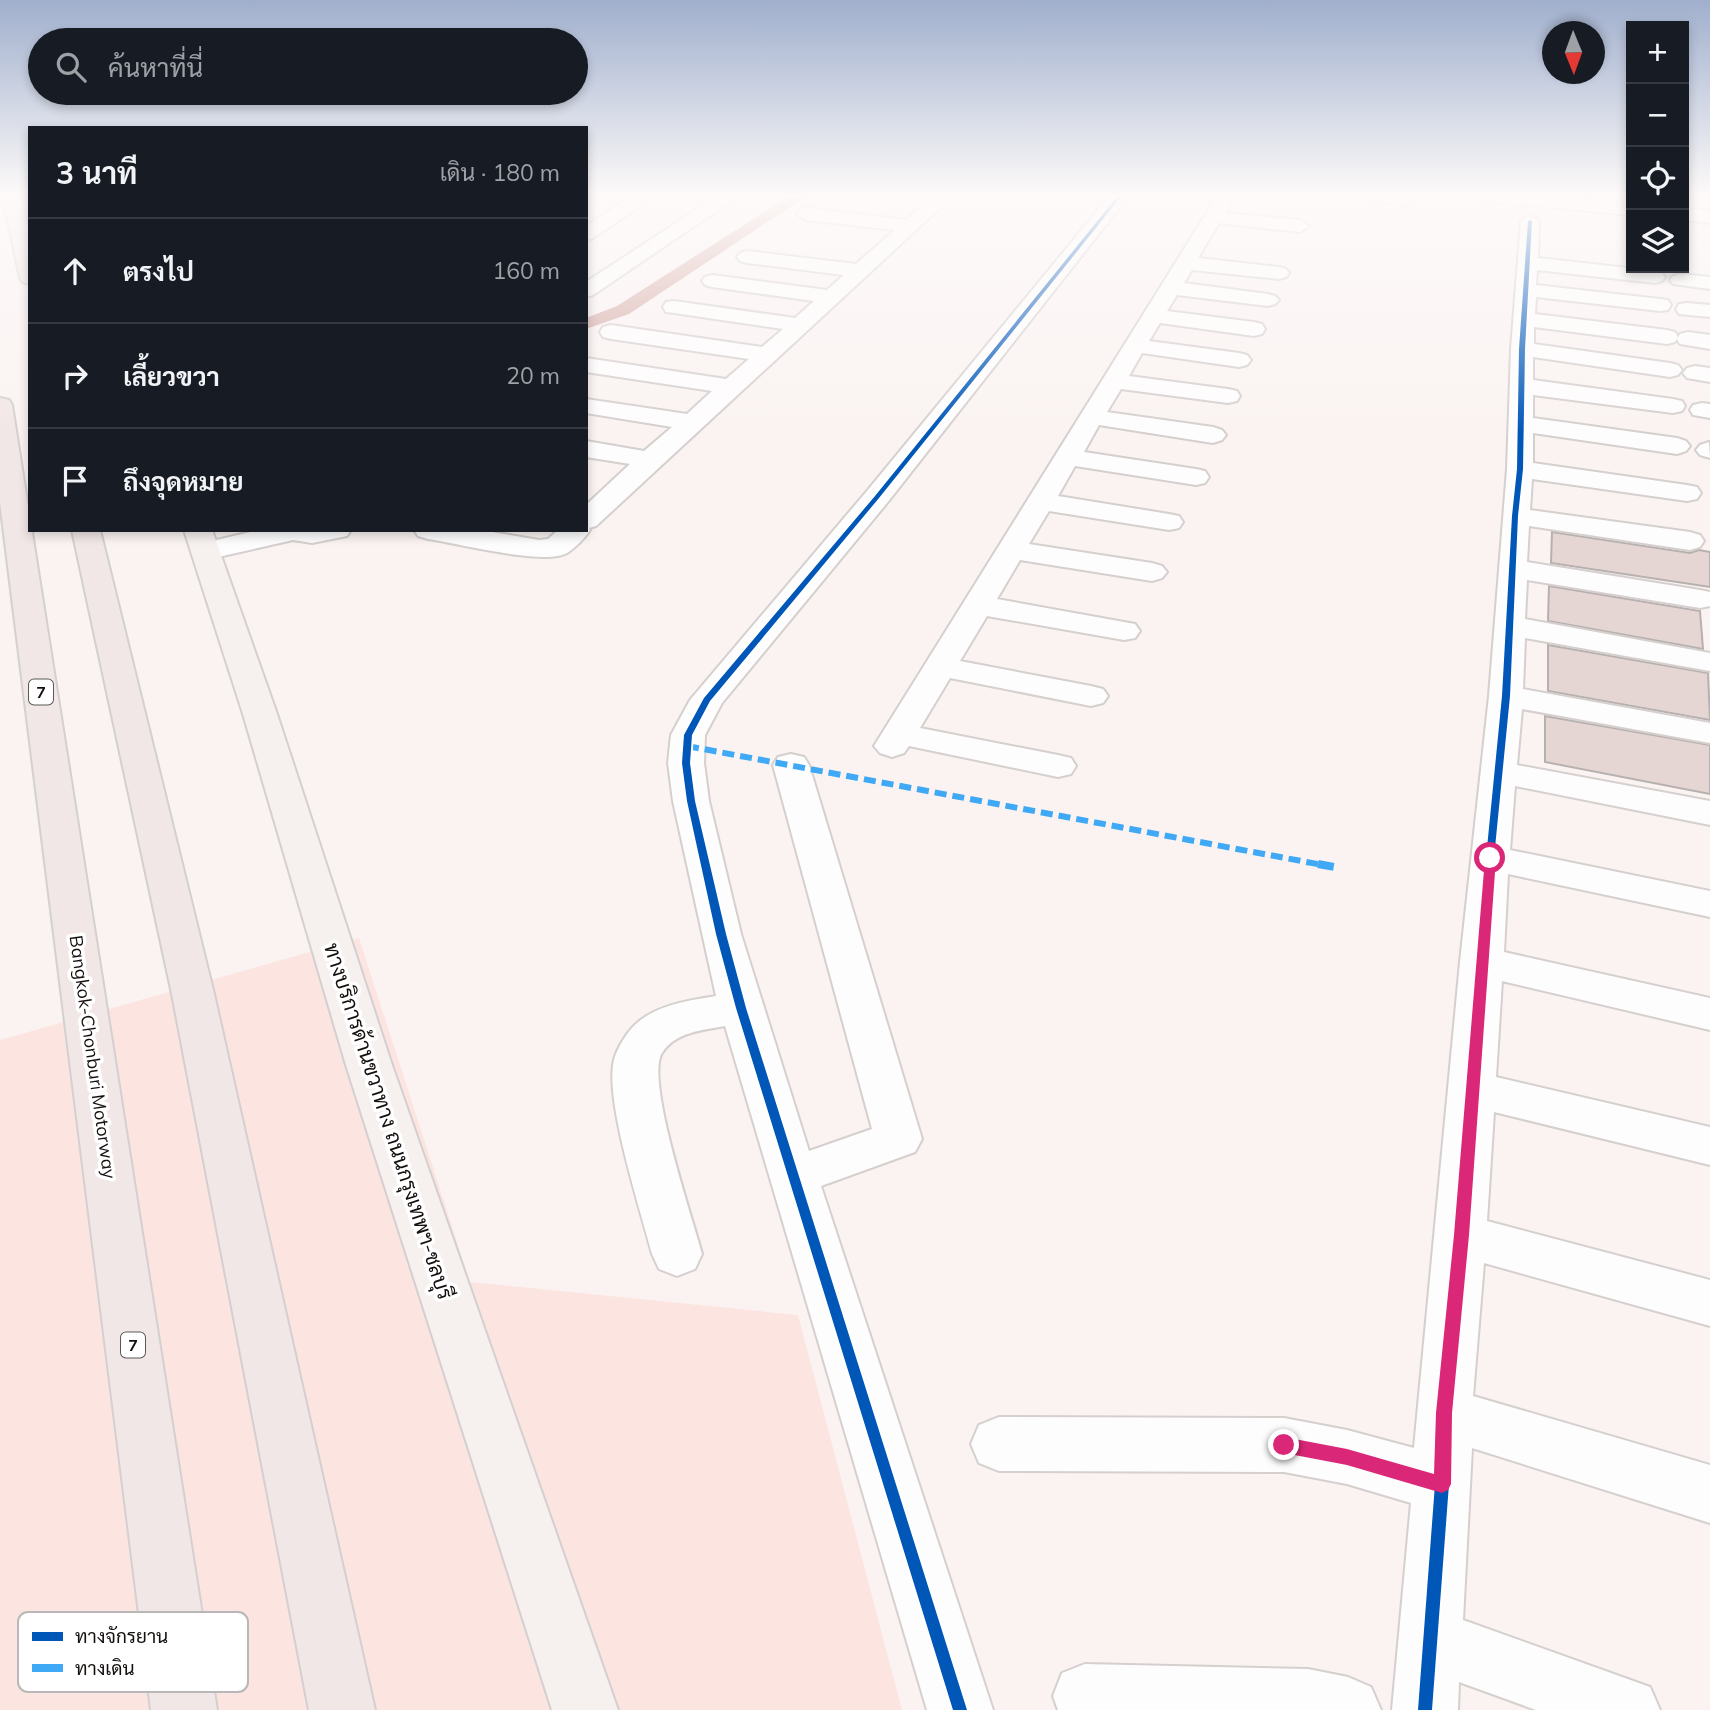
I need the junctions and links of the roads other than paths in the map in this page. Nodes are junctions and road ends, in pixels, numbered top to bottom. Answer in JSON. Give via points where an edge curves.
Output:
{"nodes":[{"id":1,"x":613,"y":273,"type":"edge"},
{"id":2,"x":858,"y":273,"type":"edge"},
{"id":3,"x":1058,"y":273,"type":"edge"},
{"id":4,"x":1181,"y":273,"type":"edge"},
{"id":5,"x":1524,"y":273,"type":"edge"},
{"id":6,"x":1526,"y":273,"type":"edge"},
{"id":7,"x":1526,"y":273,"type":"edge"},
{"id":8,"x":1527,"y":273,"type":"edge"},
{"id":9,"x":1528,"y":273,"type":"edge"},
{"id":10,"x":1531,"y":273,"type":"edge"},
{"id":11,"x":1564,"y":273,"type":"edge"},
{"id":12,"x":1656,"y":277,"type":"dead end"},
{"id":13,"x":1680,"y":280,"type":"dead end"},
{"id":14,"x":712,"y":281,"type":"dead end"},
{"id":15,"x":1710,"y":283,"type":"edge"},
{"id":16,"x":1172,"y":288,"type":"junction"},
{"id":17,"x":588,"y":290,"type":"edge"},
{"id":18,"x":831,"y":297,"type":"junction"},
{"id":19,"x":1268,"y":300,"type":"dead end"},
{"id":20,"x":1660,"y":305,"type":"dead end"},
{"id":21,"x":674,"y":307,"type":"dead end"},
{"id":22,"x":1687,"y":309,"type":"dead end"},
{"id":23,"x":1710,"y":311,"type":"edge"},
{"id":24,"x":1155,"y":316,"type":"junction"},
{"id":25,"x":800,"y":325,"type":"junction"},
{"id":26,"x":1254,"y":329,"type":"dead end"},
{"id":27,"x":611,"y":332,"type":"dead end"},
{"id":28,"x":1689,"y":339,"type":"edge"},
{"id":29,"x":1137,"y":346,"type":"junction"},
{"id":30,"x":767,"y":355,"type":"junction"},
{"id":31,"x":1239,"y":360,"type":"dead end"},
{"id":32,"x":588,"y":365,"type":"edge"},
{"id":33,"x":1670,"y":370,"type":"dead end"},
{"id":34,"x":1116,"y":381,"type":"junction"},
{"id":35,"x":731,"y":387,"type":"junction"},
{"id":36,"x":1228,"y":396,"type":"dead end"},
{"id":37,"x":0,"y":405,"type":"edge"},
{"id":38,"x":588,"y":406,"type":"edge"},
{"id":39,"x":1672,"y":406,"type":"dead end"},
{"id":40,"x":1094,"y":416,"type":"junction"},
{"id":41,"x":691,"y":422,"type":"junction"},
{"id":42,"x":1213,"y":435,"type":"dead end"},
{"id":43,"x":1677,"y":446,"type":"dead end"},
{"id":44,"x":588,"y":449,"type":"edge"},
{"id":45,"x":1068,"y":457,"type":"junction"},
{"id":46,"x":650,"y":460,"type":"junction"},
{"id":47,"x":1520,"y":469,"type":"junction"},
{"id":48,"x":1196,"y":477,"type":"dead end"},
{"id":49,"x":1687,"y":493,"type":"dead end"},
{"id":50,"x":1040,"y":501,"type":"junction"},
{"id":51,"x":1515,"y":516,"type":"junction"},
{"id":52,"x":588,"y":518,"type":"edge"},
{"id":53,"x":1169,"y":522,"type":"dead end"},
{"id":54,"x":86,"y":532,"type":"edge"},
{"id":55,"x":288,"y":532,"type":"edge"},
{"id":56,"x":302,"y":532,"type":"edge"},
{"id":57,"x":324,"y":532,"type":"edge"},
{"id":58,"x":439,"y":532,"type":"edge"},
{"id":59,"x":574,"y":532,"type":"edge"},
{"id":60,"x":202,"y":541,"type":"edge"},
{"id":61,"x":1690,"y":541,"type":"dead end"},
{"id":62,"x":1011,"y":550,"type":"junction"},
{"id":63,"x":1514,"y":569,"type":"junction"},
{"id":64,"x":1152,"y":572,"type":"dead end"},
{"id":65,"x":1700,"y":599,"type":"dead end"},
{"id":66,"x":978,"y":605,"type":"junction"},
{"id":67,"x":1510,"y":626,"type":"junction"},
{"id":68,"x":1124,"y":631,"type":"dead end"},
{"id":69,"x":1707,"y":662,"type":"dead end"},
{"id":70,"x":941,"y":667,"type":"junction"},
{"id":71,"x":1507,"y":695,"type":"junction"},
{"id":72,"x":1091,"y":696,"type":"dead end"},
{"id":73,"x":1710,"y":733,"type":"edge"},
{"id":74,"x":791,"y":765,"type":"dead end"},
{"id":75,"x":1058,"y":766,"type":"dead end"},
{"id":76,"x":1499,"y":772,"type":"junction"},
{"id":77,"x":1710,"y":813,"type":"edge"},
{"id":78,"x":1490,"y":858,"type":"junction"},
{"id":79,"x":1710,"y":904,"type":"edge"},
{"id":80,"x":1482,"y":962,"type":"junction"},
{"id":81,"x":741,"y":1008,"type":"junction"},
{"id":82,"x":1710,"y":1014,"type":"edge"},
{"id":83,"x":1472,"y":1089,"type":"junction"},
{"id":84,"x":1710,"y":1146,"type":"edge"},
{"id":85,"x":793,"y":1175,"type":"junction"},
{"id":86,"x":1461,"y":1235,"type":"junction"},
{"id":87,"x":677,"y":1254,"type":"dead end"},
{"id":88,"x":1710,"y":1303,"type":"edge"},
{"id":89,"x":1444,"y":1413,"type":"junction"},
{"id":90,"x":999,"y":1444,"type":"dead end"},
{"id":91,"x":1442,"y":1484,"type":"junction"},
{"id":92,"x":1710,"y":1494,"type":"edge"},
{"id":93,"x":170,"y":1612,"type":"edge"},
{"id":94,"x":1429,"y":1640,"type":"junction"},
{"id":95,"x":182,"y":1692,"type":"edge"},
{"id":96,"x":1085,"y":1696,"type":"dead end"},
{"id":97,"x":184,"y":1710,"type":"edge"},
{"id":98,"x":342,"y":1710,"type":"edge"},
{"id":99,"x":585,"y":1710,"type":"edge"},
{"id":100,"x":960,"y":1710,"type":"edge"},
{"id":101,"x":1348,"y":1710,"type":"edge"},
{"id":102,"x":1425,"y":1710,"type":"edge"},
{"id":103,"x":1627,"y":1710,"type":"edge"}],
"edges":[{"from":1,"to":17,"type":"street"},
{"from":2,"to":18,"type":"street"},
{"from":3,"to":81,"type":"street","via":[[707,700],[688,735],[691,801]]},
{"from":4,"to":16,"type":"street"},
{"from":5,"to":47,"type":"street"},
{"from":6,"to":39,"type":"street"},
{"from":7,"to":43,"type":"street"},
{"from":8,"to":33,"type":"street"},
{"from":9,"to":28,"type":"street"},
{"from":10,"to":20,"type":"street"},
{"from":11,"to":12,"type":"street"},
{"from":13,"to":15,"type":"street"},
{"from":14,"to":18,"type":"street"},
{"from":16,"to":19,"type":"street"},
{"from":16,"to":24,"type":"street"},
{"from":18,"to":25,"type":"street"},
{"from":21,"to":25,"type":"street"},
{"from":22,"to":23,"type":"street"},
{"from":24,"to":26,"type":"street"},
{"from":24,"to":29,"type":"street"},
{"from":25,"to":30,"type":"street"},
{"from":27,"to":30,"type":"street"},
{"from":29,"to":31,"type":"street"},
{"from":29,"to":34,"type":"street"},
{"from":30,"to":35,"type":"street"},
{"from":32,"to":35,"type":"street"},
{"from":34,"to":36,"type":"street"},
{"from":34,"to":40,"type":"street"},
{"from":35,"to":41,"type":"street"},
{"from":37,"to":93,"type":"highway","name":"Bangkok-Chonburi Motorway","number":"7"},
{"from":38,"to":41,"type":"street"},
{"from":40,"to":42,"type":"street"},
{"from":40,"to":45,"type":"street"},
{"from":41,"to":46,"type":"street"},
{"from":44,"to":46,"type":"street"},
{"from":45,"to":48,"type":"street"},
{"from":45,"to":50,"type":"street"},
{"from":46,"to":52,"type":"street"},
{"from":47,"to":49,"type":"street"},
{"from":47,"to":51,"type":"street"},
{"from":50,"to":53,"type":"street"},
{"from":50,"to":62,"type":"street"},
{"from":51,"to":61,"type":"street"},
{"from":51,"to":63,"type":"street"},
{"from":54,"to":98,"type":"highway","via":[[193,994]]},
{"from":55,"to":60,"type":"street"},
{"from":56,"to":57,"type":"street"},
{"from":58,"to":59,"type":"street","via":[[539,550],[556,547]]},
{"from":60,"to":99,"type":"main road","name":"ทางบริการด้านขวาทาง ถนนกรุงเทพฯ-ชลบุรี","via":[[369,1065]]},
{"from":62,"to":64,"type":"street"},
{"from":62,"to":66,"type":"street"},
{"from":63,"to":65,"type":"street"},
{"from":63,"to":67,"type":"street"},
{"from":66,"to":68,"type":"street"},
{"from":66,"to":70,"type":"street"},
{"from":67,"to":69,"type":"street"},
{"from":67,"to":71,"type":"street"},
{"from":70,"to":72,"type":"street"},
{"from":70,"to":75,"type":"street","via":[[896,740]]},
{"from":71,"to":73,"type":"street"},
{"from":71,"to":76,"type":"street"},
{"from":74,"to":85,"type":"street","via":[[898,1139]]},
{"from":76,"to":77,"type":"street"},
{"from":76,"to":78,"type":"street"},
{"from":78,"to":79,"type":"street"},
{"from":78,"to":80,"type":"street"},
{"from":80,"to":82,"type":"street"},
{"from":80,"to":83,"type":"street"},
{"from":81,"to":85,"type":"street"},
{"from":81,"to":87,"type":"street","via":[[684,1019],[657,1030],[636,1061],[635,1090]]},
{"from":83,"to":84,"type":"street"},
{"from":83,"to":86,"type":"street"},
{"from":85,"to":100,"type":"street"},
{"from":86,"to":88,"type":"street"},
{"from":86,"to":89,"type":"street"},
{"from":89,"to":91,"type":"street"},
{"from":89,"to":92,"type":"street"},
{"from":90,"to":91,"type":"street","via":[[1284,1445]]},
{"from":91,"to":94,"type":"street"},
{"from":94,"to":102,"type":"street"},
{"from":94,"to":103,"type":"street"},
{"from":95,"to":97,"type":"highway","name":"Bangkok-Chonburi Motorway","number":"7"},
{"from":96,"to":101,"type":"street","via":[[1308,1701]]}]}
